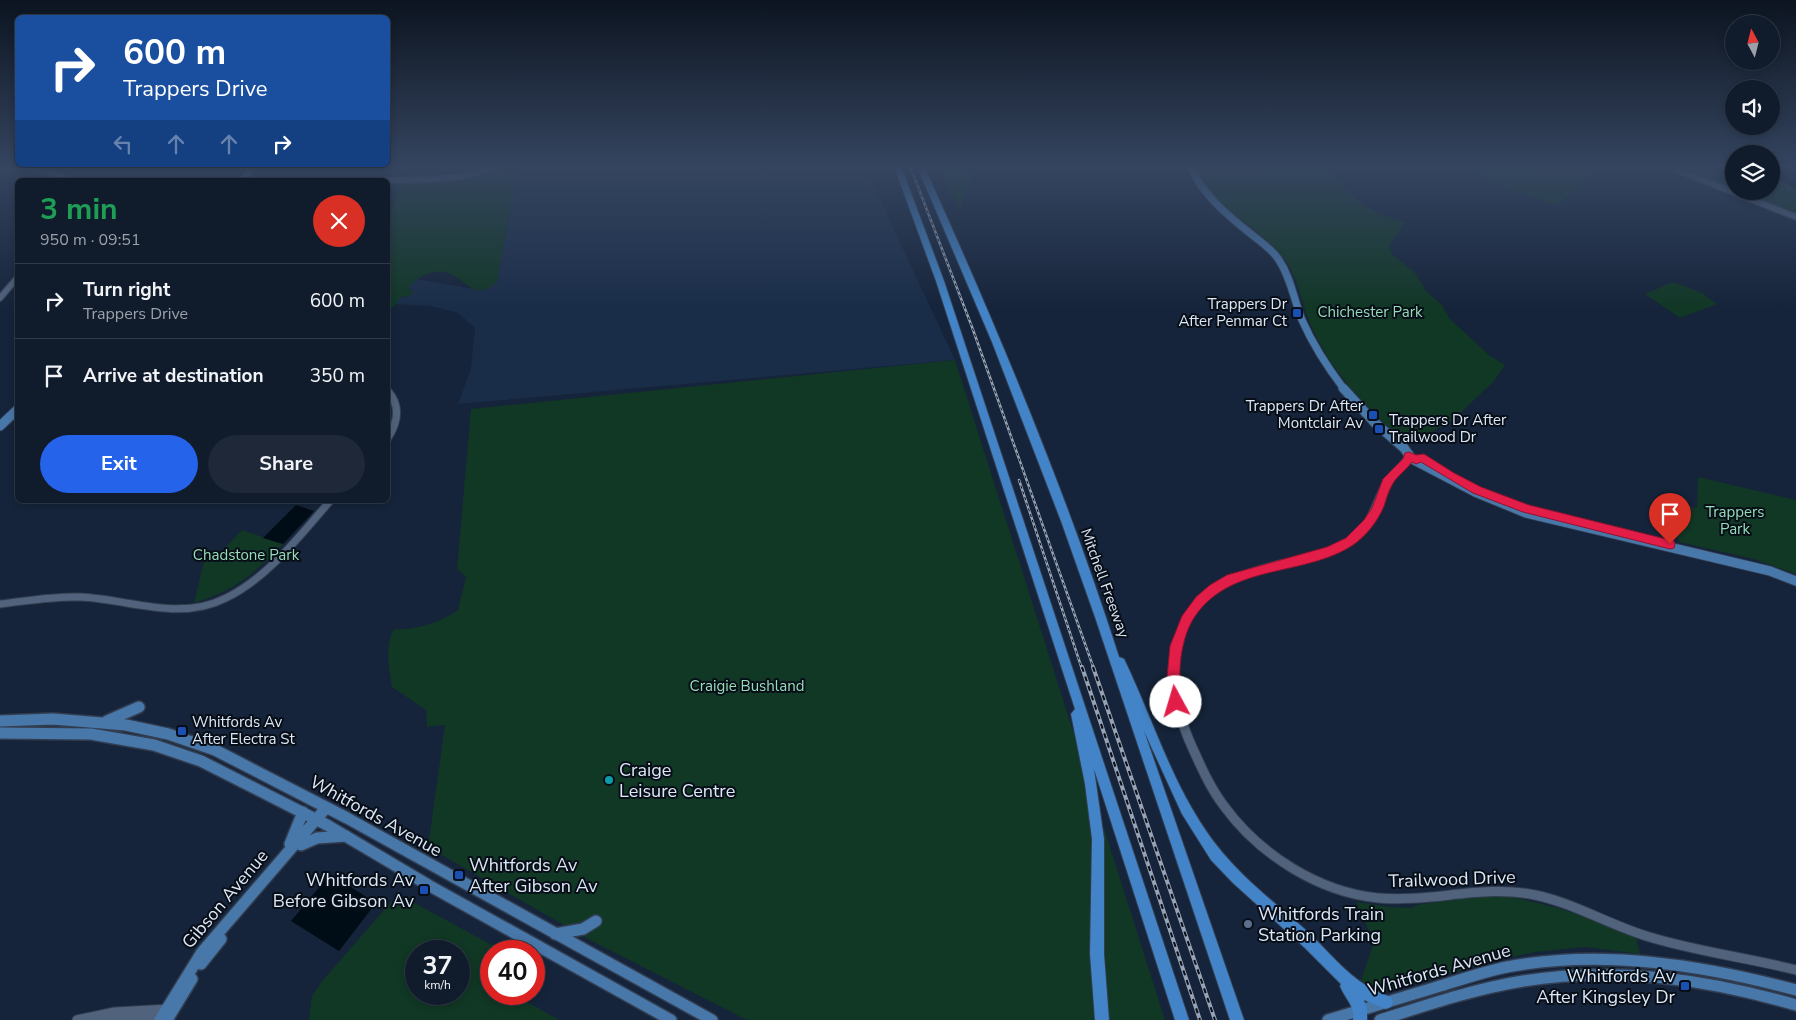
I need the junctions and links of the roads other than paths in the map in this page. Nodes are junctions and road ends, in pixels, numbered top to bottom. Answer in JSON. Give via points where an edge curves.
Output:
{"nodes":[{"id":1,"x":915,"y":214,"type":"edge"},
{"id":2,"x":941,"y":214,"type":"edge"},
{"id":3,"x":1227,"y":214,"type":"edge"},
{"id":4,"x":15,"y":276,"type":"edge"},
{"id":5,"x":15,"y":280,"type":"edge"},
{"id":6,"x":0,"y":293,"type":"edge"},
{"id":7,"x":0,"y":298,"type":"edge"},
{"id":8,"x":390,"y":393,"type":"edge"},
{"id":9,"x":15,"y":408,"type":"edge"},
{"id":10,"x":15,"y":412,"type":"edge"},
{"id":11,"x":0,"y":422,"type":"edge"},
{"id":12,"x":0,"y":426,"type":"edge"},
{"id":13,"x":390,"y":433,"type":"edge"},
{"id":14,"x":1412,"y":456,"type":"junction"},
{"id":15,"x":328,"y":503,"type":"edge"},
{"id":16,"x":1796,"y":579,"type":"edge"},
{"id":17,"x":0,"y":604,"type":"edge"},
{"id":18,"x":1108,"y":637,"type":"junction"},
{"id":19,"x":1073,"y":686,"type":"junction"},
{"id":20,"x":139,"y":707,"type":"dead end"},
{"id":21,"x":0,"y":722,"type":"edge"},
{"id":22,"x":102,"y":722,"type":"junction"},
{"id":23,"x":0,"y":733,"type":"edge"},
{"id":24,"x":329,"y":809,"type":"junction"},
{"id":25,"x":303,"y":812,"type":"junction"},
{"id":26,"x":319,"y":821,"type":"junction"},
{"id":27,"x":346,"y":836,"type":"junction"},
{"id":28,"x":301,"y":845,"type":"junction"},
{"id":29,"x":282,"y":857,"type":"junction"},
{"id":30,"x":596,"y":921,"type":"dead end"},
{"id":31,"x":555,"y":934,"type":"junction"},
{"id":32,"x":1331,"y":963,"type":"junction"},
{"id":33,"x":1796,"y":970,"type":"edge"},
{"id":34,"x":1796,"y":990,"type":"edge"},
{"id":35,"x":1386,"y":1002,"type":"junction"},
{"id":36,"x":1796,"y":1005,"type":"edge"},
{"id":37,"x":166,"y":1015,"type":"edge"},
{"id":38,"x":1361,"y":1015,"type":"edge"},
{"id":39,"x":1102,"y":1018,"type":"edge"},
{"id":40,"x":77,"y":1020,"type":"edge"},
{"id":41,"x":104,"y":1020,"type":"edge"},
{"id":42,"x":672,"y":1020,"type":"edge"},
{"id":43,"x":712,"y":1020,"type":"edge"},
{"id":44,"x":1182,"y":1020,"type":"edge"},
{"id":45,"x":1237,"y":1020,"type":"edge"},
{"id":46,"x":1328,"y":1020,"type":"edge"},
{"id":47,"x":1380,"y":1020,"type":"edge"}],
"edges":[{"from":1,"to":19,"type":"highway"},
{"from":2,"to":18,"type":"highway","name":"Mitchell Freeway","via":[[980,300],[1043,460]]},
{"from":3,"to":14,"type":"main road","via":[[1273,252],[1285,269],[1303,321],[1321,358],[1342,388]]},
{"from":4,"to":6,"type":"street"},
{"from":5,"to":7,"type":"street"},
{"from":8,"to":13,"type":"street","via":[[397,406]]},
{"from":9,"to":11,"type":"main road"},
{"from":10,"to":12,"type":"main road"},
{"from":14,"to":16,"type":"main road","via":[[1475,492],[1526,512]]},
{"from":14,"to":33,"type":"street","name":"Trailwood Drive","via":[[1387,482],[1377,509],[1350,541],[1331,551],[1231,579],[1206,595],[1186,619],[1175,656],[1176,702],[1206,778],[1224,807],[1248,833],[1303,874],[1357,894],[1392,899],[1481,891],[1522,892],[1566,903],[1649,936]]},
{"from":15,"to":17,"type":"street","via":[[249,584],[201,607],[168,611],[93,598],[65,597]]},
{"from":18,"to":32,"type":"highway","via":[[1166,772],[1193,821],[1217,855],[1248,888]]},
{"from":18,"to":45,"type":"highway","name":"Mitchell Freeway"},
{"from":19,"to":39,"type":"highway","via":[[1098,838],[1098,962]]},
{"from":19,"to":44,"type":"highway"},
{"from":20,"to":22,"type":"main road"},
{"from":21,"to":22,"type":"main road","name":"Whitfords Avenue","via":[[52,719]]},
{"from":22,"to":24,"type":"main road","name":"Whitfords Avenue","via":[[190,740]]},
{"from":23,"to":25,"type":"main road","name":"Whitfords Avenue","via":[[91,734],[154,745],[218,769]]},
{"from":24,"to":26,"type":"main road","name":"Gibson Avenue"},
{"from":24,"to":31,"type":"main road","name":"Whitfords Avenue"},
{"from":25,"to":26,"type":"main road","name":"Whitfords Avenue"},
{"from":25,"to":29,"type":"main road"},
{"from":26,"to":27,"type":"main road","name":"Whitfords Avenue"},
{"from":26,"to":28,"type":"main road","name":"Gibson Avenue"},
{"from":26,"to":29,"type":"main road","name":"Gibson Avenue"},
{"from":27,"to":28,"type":"main road","via":[[318,837]]},
{"from":27,"to":42,"type":"main road","name":"Whitfords Avenue"},
{"from":28,"to":37,"type":"main road","name":"Gibson Avenue","via":[[204,959]]},
{"from":29,"to":37,"type":"main road","name":"Gibson Avenue","via":[[202,952]]},
{"from":30,"to":31,"type":"main road","via":[[583,929]]},
{"from":31,"to":43,"type":"main road","name":"Whitfords Avenue"},
{"from":32,"to":35,"type":"highway","via":[[1357,990]]},
{"from":32,"to":38,"type":"highway","via":[[1359,1004]]},
{"from":34,"to":35,"type":"main road","name":"Whitfords Avenue","via":[[1709,969],[1652,961],[1602,959],[1506,968]]},
{"from":35,"to":38,"type":"main road","name":"Whitfords Avenue"},
{"from":36,"to":47,"type":"main road","name":"Whitfords Avenue","via":[[1696,982],[1603,974],[1521,981],[1461,995]]},
{"from":37,"to":40,"type":"street","via":[[115,1012]]},
{"from":37,"to":41,"type":"street"},
{"from":38,"to":46,"type":"main road","name":"Whitfords Avenue"}]}
